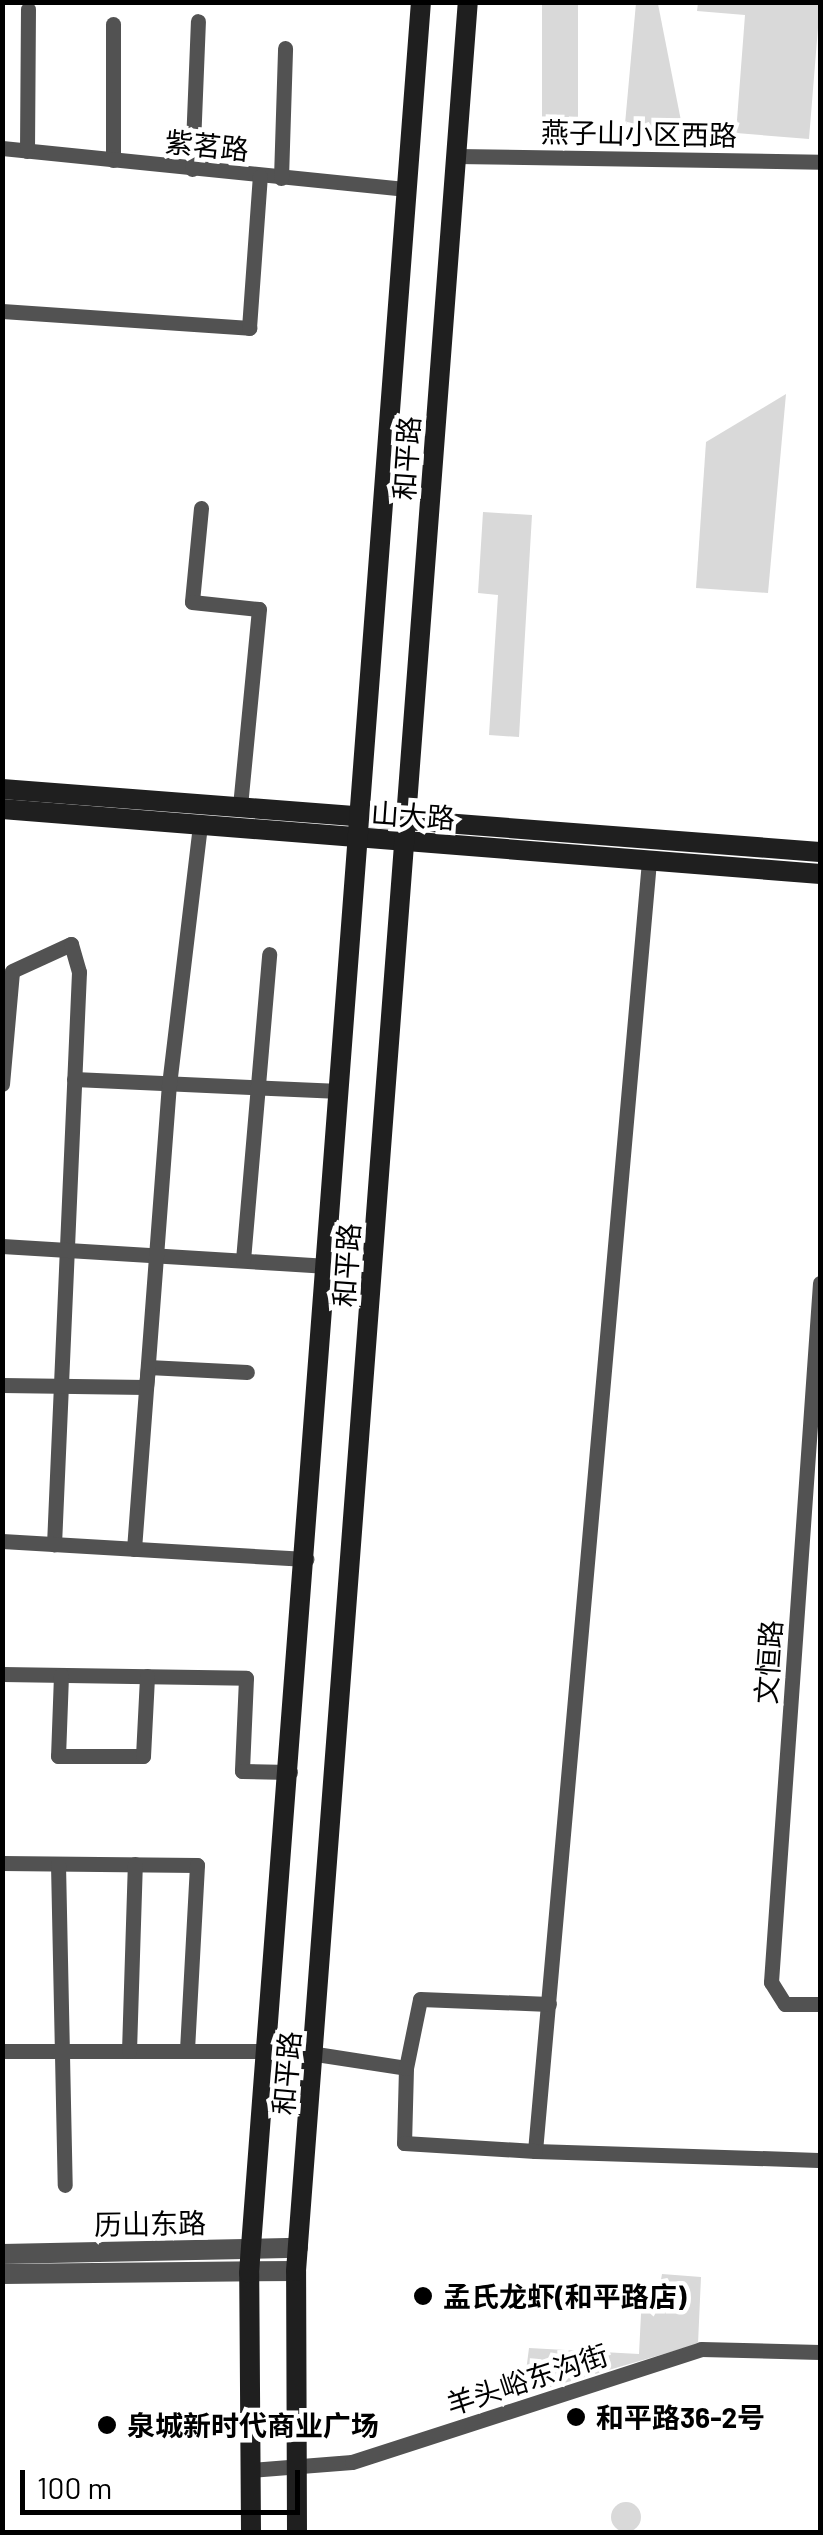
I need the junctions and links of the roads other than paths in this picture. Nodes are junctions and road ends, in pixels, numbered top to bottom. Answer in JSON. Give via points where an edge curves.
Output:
{"nodes":[{"id":1,"x":421,"y":2,"type":"edge"},
{"id":2,"x":468,"y":2,"type":"edge"},
{"id":3,"x":28,"y":9,"type":"dead end"},
{"id":4,"x":198,"y":22,"type":"dead end"},
{"id":5,"x":113,"y":24,"type":"dead end"},
{"id":6,"x":286,"y":48,"type":"dead end"},
{"id":7,"x":2,"y":148,"type":"edge"},
{"id":8,"x":27,"y":151,"type":"junction"},
{"id":9,"x":456,"y":156,"type":"junction"},
{"id":10,"x":113,"y":160,"type":"junction"},
{"id":11,"x":820,"y":162,"type":"edge"},
{"id":12,"x":192,"y":168,"type":"junction"},
{"id":13,"x":260,"y":176,"type":"junction"},
{"id":14,"x":281,"y":178,"type":"junction"},
{"id":15,"x":407,"y":189,"type":"junction"},
{"id":16,"x":2,"y":311,"type":"edge"},
{"id":17,"x":200,"y":508,"type":"dead end"},
{"id":18,"x":2,"y":790,"type":"edge"},
{"id":19,"x":240,"y":808,"type":"junction"},
{"id":20,"x":2,"y":809,"type":"edge"},
{"id":21,"x":408,"y":819,"type":"junction"},
{"id":22,"x":200,"y":825,"type":"junction"},
{"id":23,"x":361,"y":828,"type":"junction"},
{"id":24,"x":406,"y":842,"type":"junction"},
{"id":25,"x":820,"y":852,"type":"edge"},
{"id":26,"x":649,"y":860,"type":"junction"},
{"id":27,"x":820,"y":874,"type":"edge"},
{"id":28,"x":268,"y":954,"type":"dead end"},
{"id":29,"x":74,"y":1079,"type":"junction"},
{"id":30,"x":2,"y":1084,"type":"edge"},
{"id":31,"x":168,"y":1085,"type":"junction"},
{"id":32,"x":257,"y":1090,"type":"junction"},
{"id":33,"x":340,"y":1091,"type":"junction"},
{"id":34,"x":2,"y":1246,"type":"edge"},
{"id":35,"x":65,"y":1250,"type":"junction"},
{"id":36,"x":157,"y":1255,"type":"junction"},
{"id":37,"x":243,"y":1260,"type":"junction"},
{"id":38,"x":327,"y":1266,"type":"junction"},
{"id":39,"x":820,"y":1283,"type":"edge"},
{"id":40,"x":148,"y":1367,"type":"junction"},
{"id":41,"x":247,"y":1372,"type":"dead end"},
{"id":42,"x":2,"y":1386,"type":"edge"},
{"id":43,"x":60,"y":1387,"type":"junction"},
{"id":44,"x":146,"y":1388,"type":"junction"},
{"id":45,"x":2,"y":1541,"type":"edge"},
{"id":46,"x":54,"y":1544,"type":"junction"},
{"id":47,"x":134,"y":1549,"type":"junction"},
{"id":48,"x":306,"y":1560,"type":"junction"},
{"id":49,"x":2,"y":1674,"type":"edge"},
{"id":50,"x":60,"y":1675,"type":"junction"},
{"id":51,"x":146,"y":1676,"type":"junction"},
{"id":52,"x":290,"y":1772,"type":"junction"},
{"id":53,"x":2,"y":1863,"type":"edge"},
{"id":54,"x":58,"y":1864,"type":"junction"},
{"id":55,"x":135,"y":1864,"type":"junction"},
{"id":56,"x":548,"y":2004,"type":"junction"},
{"id":57,"x":820,"y":2004,"type":"edge"},
{"id":58,"x":270,"y":2050,"type":"junction"},
{"id":59,"x":2,"y":2051,"type":"edge"},
{"id":60,"x":57,"y":2051,"type":"junction"},
{"id":61,"x":129,"y":2051,"type":"junction"},
{"id":62,"x":187,"y":2051,"type":"junction"},
{"id":63,"x":316,"y":2054,"type":"junction"},
{"id":64,"x":406,"y":2068,"type":"junction"},
{"id":65,"x":536,"y":2151,"type":"junction"},
{"id":66,"x":818,"y":2160,"type":"edge"},
{"id":67,"x":65,"y":2185,"type":"dead end"},
{"id":68,"x":252,"y":2244,"type":"junction"},
{"id":69,"x":298,"y":2248,"type":"junction"},
{"id":70,"x":2,"y":2254,"type":"edge"},
{"id":71,"x":250,"y":2266,"type":"junction"},
{"id":72,"x":296,"y":2270,"type":"junction"},
{"id":73,"x":2,"y":2274,"type":"edge"},
{"id":74,"x":820,"y":2352,"type":"edge"},
{"id":75,"x":297,"y":2467,"type":"junction"},
{"id":76,"x":250,"y":2470,"type":"junction"},
{"id":77,"x":251,"y":2532,"type":"edge"},
{"id":78,"x":297,"y":2532,"type":"edge"}],
"edges":[{"from":1,"to":15,"type":"main road","name":"和平路"},
{"from":2,"to":9,"type":"main road","name":"和平路"},
{"from":3,"to":8,"type":"street"},
{"from":4,"to":12,"type":"street"},
{"from":5,"to":10,"type":"street"},
{"from":6,"to":14,"type":"street"},
{"from":7,"to":8,"type":"street","name":"紫茗路"},
{"from":8,"to":10,"type":"street","name":"紫茗路"},
{"from":9,"to":11,"type":"street","name":"燕子山小区西路"},
{"from":9,"to":21,"type":"main road","name":"和平路"},
{"from":10,"to":12,"type":"street","name":"紫茗路"},
{"from":12,"to":13,"type":"street","name":"紫茗路"},
{"from":13,"to":14,"type":"street","name":"紫茗路"},
{"from":13,"to":16,"type":"street","via":[[249,328]]},
{"from":14,"to":15,"type":"street","name":"紫茗路"},
{"from":15,"to":23,"type":"main road","name":"和平路"},
{"from":17,"to":19,"type":"street","via":[[192,602],[258,609]]},
{"from":18,"to":19,"type":"main road","name":"山大路"},
{"from":19,"to":23,"type":"main road","name":"山大路"},
{"from":20,"to":22,"type":"main road","name":"山大路"},
{"from":21,"to":23,"type":"main road","name":"山大路"},
{"from":21,"to":24,"type":"main road","name":"和平路"},
{"from":21,"to":25,"type":"main road","name":"山大路"},
{"from":22,"to":23,"type":"main road","name":"山大路"},
{"from":22,"to":31,"type":"street"},
{"from":23,"to":24,"type":"main road","name":"山大路"},
{"from":23,"to":33,"type":"main road","name":"和平路"},
{"from":24,"to":26,"type":"main road","name":"山大路"},
{"from":24,"to":63,"type":"main road","name":"和平路"},
{"from":26,"to":27,"type":"main road","name":"山大路"},
{"from":26,"to":56,"type":"street"},
{"from":28,"to":32,"type":"street"},
{"from":29,"to":30,"type":"street","via":[[79,972],[71,944],[12,971]]},
{"from":29,"to":31,"type":"street"},
{"from":29,"to":35,"type":"street"},
{"from":31,"to":32,"type":"street"},
{"from":31,"to":36,"type":"street"},
{"from":32,"to":33,"type":"street"},
{"from":32,"to":37,"type":"street"},
{"from":33,"to":38,"type":"main road","name":"和平路"},
{"from":34,"to":35,"type":"street"},
{"from":35,"to":36,"type":"street"},
{"from":35,"to":43,"type":"street"},
{"from":36,"to":37,"type":"street"},
{"from":36,"to":40,"type":"street"},
{"from":37,"to":38,"type":"street"},
{"from":38,"to":48,"type":"main road","name":"和平路"},
{"from":39,"to":57,"type":"street","name":"文恒路","via":[[771,1982],[785,2004]]},
{"from":40,"to":41,"type":"street"},
{"from":40,"to":44,"type":"street"},
{"from":42,"to":43,"type":"street"},
{"from":43,"to":44,"type":"street"},
{"from":43,"to":46,"type":"street"},
{"from":44,"to":47,"type":"street"},
{"from":45,"to":46,"type":"street"},
{"from":46,"to":47,"type":"street"},
{"from":47,"to":48,"type":"street"},
{"from":48,"to":52,"type":"main road","name":"和平路"},
{"from":49,"to":50,"type":"street"},
{"from":50,"to":51,"type":"street"},
{"from":50,"to":51,"type":"street","via":[[58,1756],[143,1756]]},
{"from":51,"to":52,"type":"street","via":[[246,1678],[242,1771]]},
{"from":52,"to":58,"type":"main road","name":"和平路"},
{"from":53,"to":54,"type":"street"},
{"from":54,"to":55,"type":"street"},
{"from":54,"to":60,"type":"street"},
{"from":55,"to":61,"type":"street"},
{"from":55,"to":62,"type":"street","via":[[197,1865]]},
{"from":56,"to":64,"type":"street","via":[[420,1999]]},
{"from":56,"to":65,"type":"street"},
{"from":58,"to":62,"type":"street"},
{"from":58,"to":68,"type":"main road","name":"和平路"},
{"from":59,"to":60,"type":"street"},
{"from":60,"to":61,"type":"street"},
{"from":60,"to":67,"type":"street"},
{"from":61,"to":62,"type":"street"},
{"from":63,"to":64,"type":"street"},
{"from":63,"to":69,"type":"main road","name":"和平路"},
{"from":64,"to":65,"type":"street","via":[[404,2144]]},
{"from":65,"to":66,"type":"street"},
{"from":68,"to":69,"type":"street","name":"历山东路"},
{"from":68,"to":70,"type":"street","name":"历山东路"},
{"from":68,"to":71,"type":"main road","name":"和平路"},
{"from":69,"to":72,"type":"main road","name":"和平路"},
{"from":71,"to":72,"type":"street","name":"历山东路"},
{"from":71,"to":73,"type":"street","name":"历山东路"},
{"from":71,"to":76,"type":"main road","name":"和平路"},
{"from":72,"to":75,"type":"main road","name":"和平路"},
{"from":74,"to":75,"type":"street","name":"羊头峪东沟街","via":[[701,2350],[352,2462]]},
{"from":75,"to":76,"type":"street","name":"羊头峪东沟街"},
{"from":75,"to":78,"type":"main road","name":"和平路"},
{"from":76,"to":77,"type":"main road","name":"和平路"}]}
